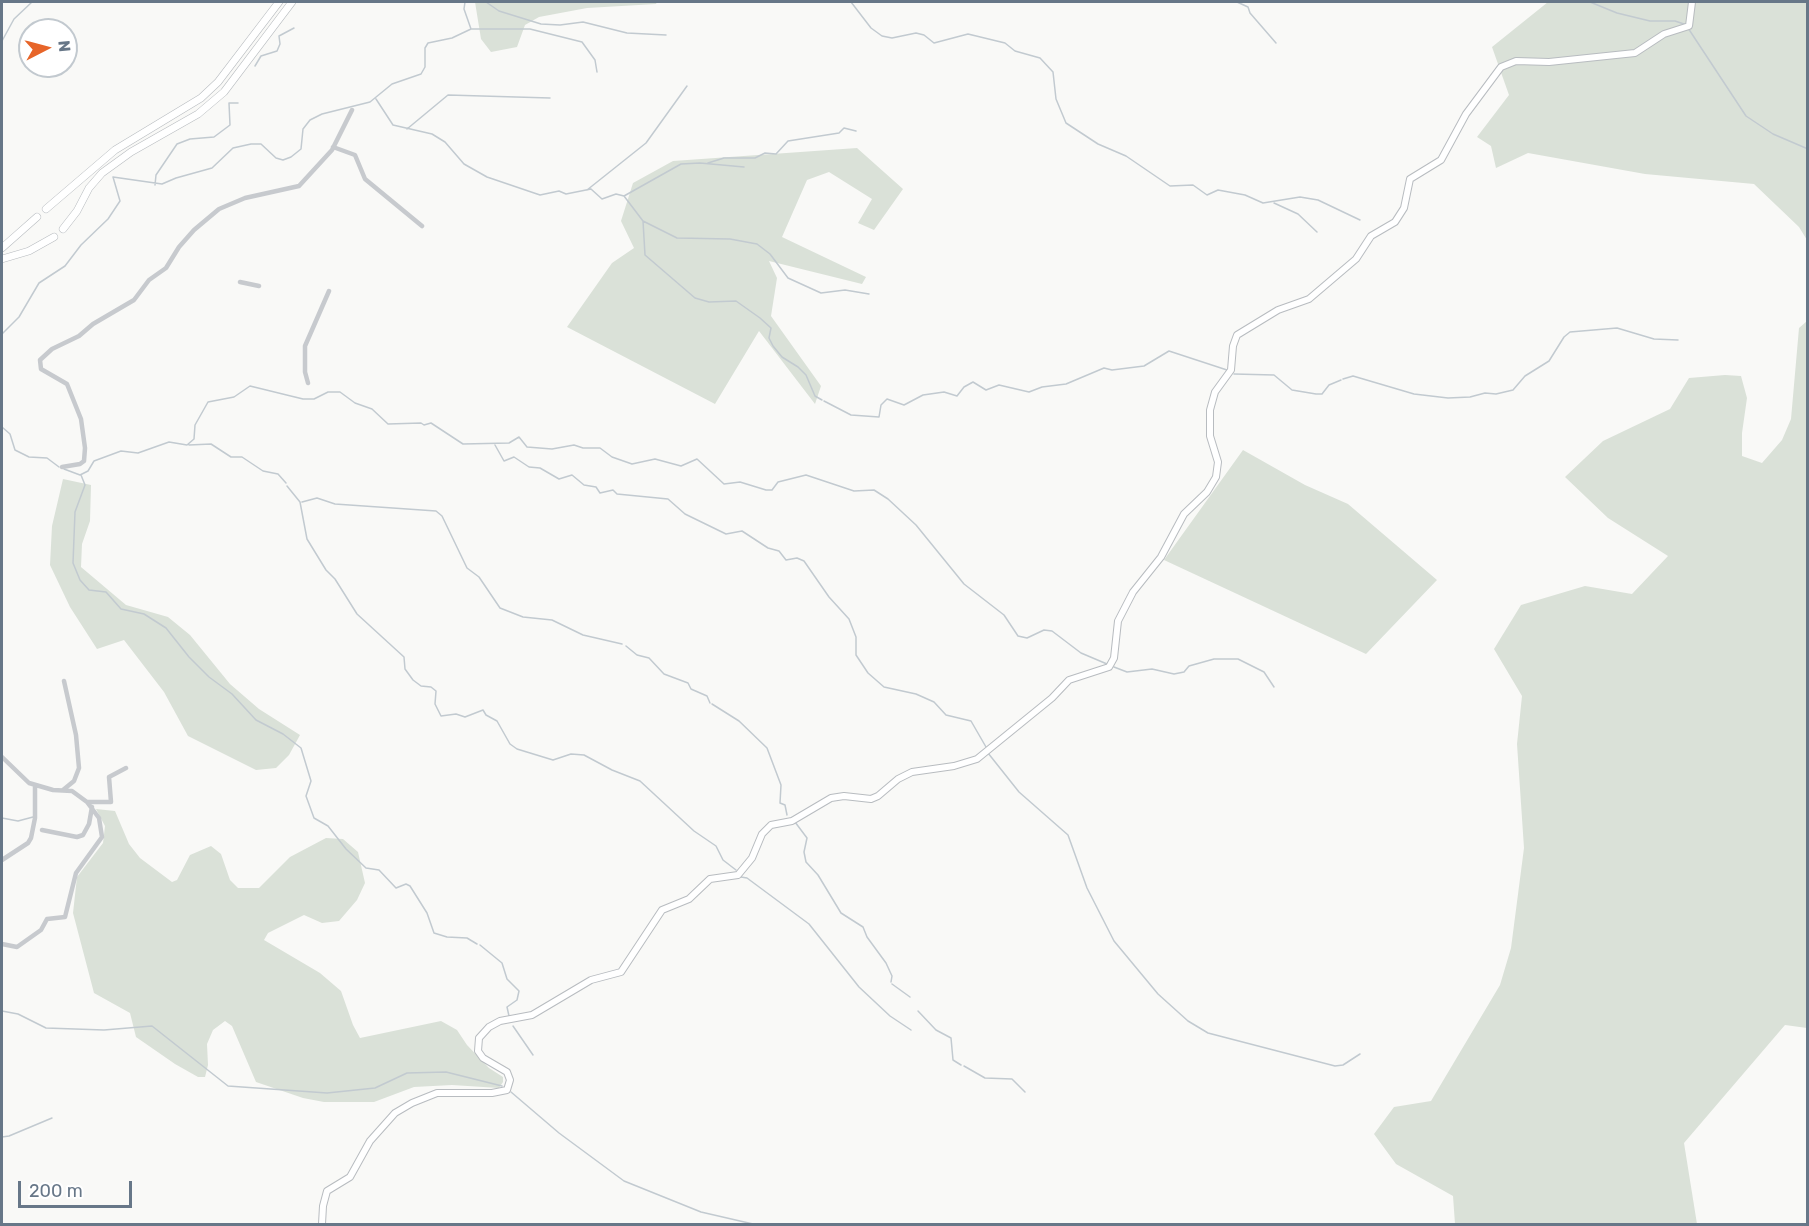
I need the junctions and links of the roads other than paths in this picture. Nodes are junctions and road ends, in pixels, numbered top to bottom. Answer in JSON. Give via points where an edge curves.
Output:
{"nodes":[{"id":1,"x":279,"y":2,"type":"edge"},
{"id":2,"x":292,"y":2,"type":"edge"},
{"id":3,"x":1692,"y":2,"type":"edge"},
{"id":4,"x":352,"y":110,"type":"dead end"},
{"id":5,"x":333,"y":147,"type":"junction"},
{"id":6,"x":46,"y":209,"type":"dead end"},
{"id":7,"x":37,"y":217,"type":"dead end"},
{"id":8,"x":422,"y":226,"type":"dead end"},
{"id":9,"x":63,"y":229,"type":"dead end"},
{"id":10,"x":54,"y":237,"type":"dead end"},
{"id":11,"x":2,"y":248,"type":"edge"},
{"id":12,"x":3,"y":258,"type":"edge"},
{"id":13,"x":240,"y":282,"type":"dead end"},
{"id":14,"x":259,"y":286,"type":"dead end"},
{"id":15,"x":329,"y":291,"type":"dead end"},
{"id":16,"x":308,"y":383,"type":"dead end"},
{"id":17,"x":62,"y":467,"type":"dead end"},
{"id":18,"x":63,"y":681,"type":"dead end"},
{"id":19,"x":2,"y":757,"type":"edge"},
{"id":20,"x":126,"y":768,"type":"dead end"},
{"id":21,"x":35,"y":786,"type":"junction"},
{"id":22,"x":61,"y":792,"type":"junction"},
{"id":23,"x":87,"y":802,"type":"junction"},
{"id":24,"x":92,"y":807,"type":"junction"},
{"id":25,"x":42,"y":830,"type":"dead end"},
{"id":26,"x":2,"y":860,"type":"edge"},
{"id":27,"x":2,"y":944,"type":"edge"},
{"id":28,"x":322,"y":1224,"type":"edge"}],
"edges":[{"from":1,"to":6,"type":"highway","via":[[206,94],[115,150]]},
{"from":2,"to":9,"type":"highway","via":[[224,92],[198,114],[102,173]]},
{"from":3,"to":28,"type":"main road","via":[[1687,28],[1664,34],[1645,48],[1628,54],[1506,64],[1466,114],[1441,160],[1410,179],[1404,208],[1395,222],[1371,236],[1356,259],[1310,299],[1278,310],[1237,335],[1232,370],[1219,386],[1210,410],[1210,436],[1218,462],[1216,477],[1207,492],[1184,514],[1161,557],[1133,592],[1118,621],[1114,658],[1109,667],[1070,680],[978,759],[912,772],[871,799],[831,798],[792,821],[771,825],[738,875],[710,879],[689,899],[662,910],[621,972],[591,980],[532,1015],[500,1020],[489,1027],[479,1038],[477,1048],[483,1058],[507,1072],[507,1090],[492,1094],[437,1093],[400,1110],[370,1141],[350,1177],[327,1191]]},
{"from":4,"to":5,"type":"street"},
{"from":5,"to":8,"type":"street","via":[[355,155],[365,179]]},
{"from":5,"to":17,"type":"street","via":[[297,188],[245,198],[214,213],[186,239],[166,268],[151,278],[134,300],[40,360],[41,369],[67,384],[81,419],[84,461]]},
{"from":7,"to":11,"type":"highway"},
{"from":10,"to":12,"type":"highway","via":[[29,251]]},
{"from":13,"to":14,"type":"street"},
{"from":15,"to":16,"type":"street","via":[[305,346]]},
{"from":18,"to":22,"type":"street","via":[[76,735],[79,768],[74,781]]},
{"from":19,"to":21,"type":"street"},
{"from":20,"to":23,"type":"street","via":[[109,777],[111,802]]},
{"from":21,"to":22,"type":"street"},
{"from":21,"to":26,"type":"street","via":[[31,838]]},
{"from":22,"to":23,"type":"street","via":[[72,791]]},
{"from":23,"to":24,"type":"street"},
{"from":24,"to":25,"type":"street","via":[[83,835]]},
{"from":24,"to":27,"type":"street","via":[[99,818],[102,837],[76,873],[65,917],[47,919],[41,930],[17,947]]}]}
